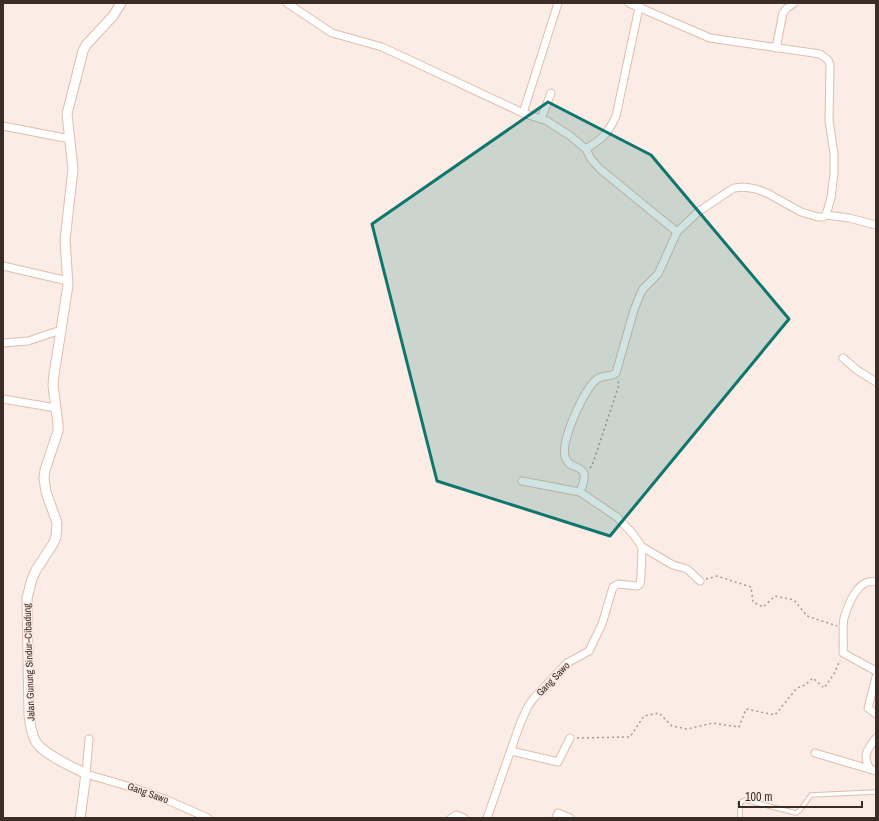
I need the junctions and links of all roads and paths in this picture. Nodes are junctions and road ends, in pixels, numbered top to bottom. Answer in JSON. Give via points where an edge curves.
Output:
{"nodes":[{"id":1,"x":121,"y":3,"type":"edge"},
{"id":2,"x":287,"y":3,"type":"edge"},
{"id":3,"x":558,"y":3,"type":"edge"},
{"id":4,"x":629,"y":3,"type":"edge"},
{"id":5,"x":794,"y":3,"type":"edge"},
{"id":6,"x":639,"y":5,"type":"edge"},
{"id":7,"x":776,"y":48,"type":"junction"},
{"id":8,"x":551,"y":93,"type":"dead end"},
{"id":9,"x":523,"y":113,"type":"junction"},
{"id":10,"x":541,"y":118,"type":"junction"},
{"id":11,"x":3,"y":126,"type":"edge"},
{"id":12,"x":70,"y":139,"type":"junction"},
{"id":13,"x":586,"y":150,"type":"junction"},
{"id":14,"x":826,"y":215,"type":"junction"},
{"id":15,"x":876,"y":226,"type":"edge"},
{"id":16,"x":678,"y":232,"type":"junction"},
{"id":17,"x":3,"y":266,"type":"edge"},
{"id":18,"x":68,"y":281,"type":"junction"},
{"id":19,"x":61,"y":330,"type":"junction"},
{"id":20,"x":3,"y":342,"type":"edge"},
{"id":21,"x":843,"y":358,"type":"dead end"},
{"id":22,"x":618,"y":370,"type":"junction"},
{"id":23,"x":876,"y":382,"type":"edge"},
{"id":24,"x":3,"y":399,"type":"edge"},
{"id":25,"x":56,"y":408,"type":"junction"},
{"id":26,"x":584,"y":474,"type":"junction"},
{"id":27,"x":522,"y":481,"type":"dead end"},
{"id":28,"x":580,"y":492,"type":"junction"},
{"id":29,"x":642,"y":547,"type":"junction"},
{"id":30,"x":700,"y":580,"type":"joint"},
{"id":31,"x":876,"y":582,"type":"edge"},
{"id":32,"x":844,"y":629,"type":"junction"},
{"id":33,"x":843,"y":653,"type":"junction"},
{"id":34,"x":876,"y":670,"type":"edge"},
{"id":35,"x":876,"y":677,"type":"edge"},
{"id":36,"x":876,"y":714,"type":"edge"},
{"id":37,"x":570,"y":738,"type":"joint"},
{"id":38,"x":876,"y":738,"type":"edge"},
{"id":39,"x":89,"y":739,"type":"dead end"},
{"id":40,"x":510,"y":752,"type":"junction"},
{"id":41,"x":815,"y":753,"type":"dead end"},
{"id":42,"x":873,"y":770,"type":"edge"},
{"id":43,"x":86,"y":774,"type":"junction"},
{"id":44,"x":876,"y":792,"type":"edge"},
{"id":45,"x":80,"y":818,"type":"edge"},
{"id":46,"x":208,"y":818,"type":"edge"},
{"id":47,"x":451,"y":818,"type":"edge"},
{"id":48,"x":464,"y":818,"type":"edge"},
{"id":49,"x":487,"y":818,"type":"edge"},
{"id":50,"x":556,"y":818,"type":"edge"},
{"id":51,"x":570,"y":818,"type":"edge"},
{"id":52,"x":740,"y":818,"type":"edge"}],
"edges":[{"from":1,"to":12,"type":"street","name":"Jalan Gunung Sindur–Cibadung","via":[[83,51],[67,114]]},
{"from":2,"to":9,"type":"street","via":[[332,33],[382,47]]},
{"from":3,"to":9,"type":"street"},
{"from":4,"to":6,"type":"street"},
{"from":5,"to":7,"type":"street","via":[[783,13]]},
{"from":6,"to":7,"type":"street","via":[[710,38]]},
{"from":6,"to":13,"type":"street","via":[[616,116],[603,138]]},
{"from":7,"to":14,"type":"street","via":[[820,54],[830,65],[829,120],[834,173]]},
{"from":8,"to":10,"type":"street"},
{"from":9,"to":10,"type":"street"},
{"from":10,"to":13,"type":"street","via":[[569,135]]},
{"from":11,"to":12,"type":"street"},
{"from":12,"to":18,"type":"street","name":"Jalan Gunung Sindur–Cibadung","via":[[73,180],[65,240]]},
{"from":13,"to":16,"type":"street","via":[[600,169]]},
{"from":14,"to":15,"type":"street","via":[[849,218]]},
{"from":14,"to":16,"type":"street","via":[[812,216],[767,193],[739,187],[698,212]]},
{"from":16,"to":22,"type":"street","via":[[658,274],[644,289],[636,303]]},
{"from":17,"to":18,"type":"street"},
{"from":18,"to":19,"type":"street","name":"Jalan Gunung Sindur–Cibadung"},
{"from":19,"to":20,"type":"street","via":[[28,341]]},
{"from":19,"to":25,"type":"street","name":"Jalan Gunung Sindur–Cibadung","via":[[53,380]]},
{"from":21,"to":23,"type":"street"},
{"from":22,"to":26,"type":"path","via":[[619,385],[592,466]]},
{"from":22,"to":26,"type":"street","via":[[613,376],[602,376],[591,384],[571,424],[565,457]]},
{"from":24,"to":25,"type":"street"},
{"from":25,"to":43,"type":"street","name":"Jalan Gunung Sindur–Cibadung","via":[[58,431],[44,478],[57,523],[56,537],[36,570],[27,598],[29,715],[34,738],[41,749]]},
{"from":26,"to":28,"type":"street","via":[[585,481]]},
{"from":27,"to":28,"type":"street"},
{"from":28,"to":29,"type":"street","via":[[616,517]]},
{"from":29,"to":30,"type":"street","via":[[673,565],[686,569]]},
{"from":29,"to":40,"type":"street","name":"Gang Sawo","via":[[640,584],[618,584],[613,587],[602,624],[589,650],[567,663],[534,698],[524,715]]},
{"from":30,"to":32,"type":"path","via":[[717,576],[751,587],[753,602],[763,607],[775,596],[794,600],[807,616]]},
{"from":31,"to":32,"type":"street","via":[[864,584],[855,591],[844,619]]},
{"from":32,"to":33,"type":"street"},
{"from":33,"to":34,"type":"street"},
{"from":33,"to":37,"type":"path","via":[[834,674],[824,688],[813,678],[797,688],[776,716],[746,709],[739,727],[713,723],[687,729],[672,726],[659,713],[644,716],[630,737]]},
{"from":35,"to":36,"type":"street","via":[[868,708]]},
{"from":37,"to":40,"type":"street","via":[[558,762]]},
{"from":38,"to":42,"type":"street","via":[[866,753],[866,763]]},
{"from":39,"to":43,"type":"street"},
{"from":40,"to":49,"type":"street","name":"Gang Sawo"},
{"from":41,"to":42,"type":"street"},
{"from":43,"to":45,"type":"street"},
{"from":43,"to":46,"type":"street","name":"Gang Sawo","via":[[134,788]]},
{"from":44,"to":52,"type":"lane","via":[[811,795],[796,813],[742,800]]},
{"from":47,"to":48,"type":"street","via":[[456,815]]},
{"from":50,"to":51,"type":"street","via":[[558,813]]}]}
